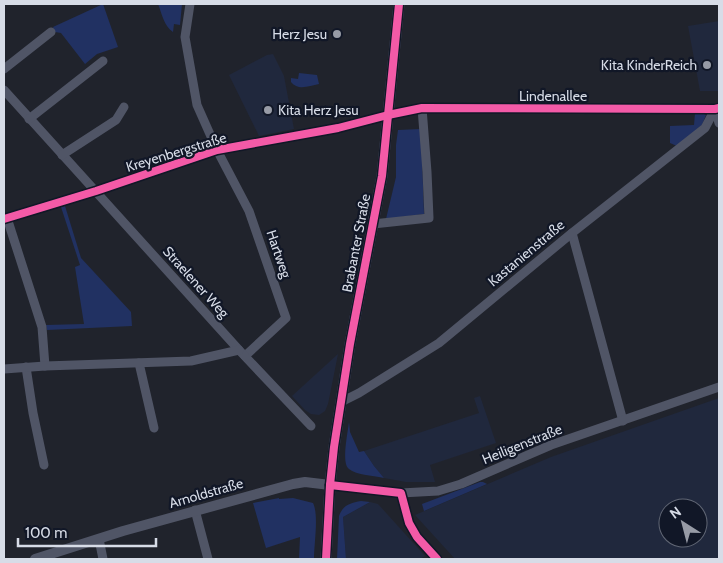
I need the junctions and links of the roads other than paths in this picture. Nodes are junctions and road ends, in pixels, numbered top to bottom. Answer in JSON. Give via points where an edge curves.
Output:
{"nodes":[{"id":1,"x":190,"y":4,"type":"edge"},
{"id":2,"x":399,"y":4,"type":"edge"},
{"id":3,"x":50,"y":32,"type":"dead end"},
{"id":4,"x":103,"y":61,"type":"dead end"},
{"id":5,"x":4,"y":69,"type":"edge"},
{"id":6,"x":4,"y":90,"type":"edge"},
{"id":7,"x":124,"y":108,"type":"dead end"},
{"id":8,"x":422,"y":108,"type":"junction"},
{"id":9,"x":717,"y":108,"type":"edge"},
{"id":10,"x":388,"y":115,"type":"junction"},
{"id":11,"x":29,"y":119,"type":"junction"},
{"id":12,"x":719,"y":123,"type":"edge"},
{"id":13,"x":217,"y":150,"type":"junction"},
{"id":14,"x":62,"y":155,"type":"junction"},
{"id":15,"x":96,"y":191,"type":"junction"},
{"id":16,"x":6,"y":218,"type":"edge"},
{"id":17,"x":374,"y":224,"type":"junction"},
{"id":18,"x":572,"y":233,"type":"junction"},
{"id":19,"x":242,"y":353,"type":"junction"},
{"id":20,"x":139,"y":363,"type":"junction"},
{"id":21,"x":45,"y":366,"type":"junction"},
{"id":22,"x":26,"y":368,"type":"junction"},
{"id":23,"x":4,"y":369,"type":"edge"},
{"id":24,"x":719,"y":387,"type":"edge"},
{"id":25,"x":341,"y":402,"type":"junction"},
{"id":26,"x":623,"y":421,"type":"junction"},
{"id":27,"x":311,"y":426,"type":"dead end"},
{"id":28,"x":154,"y":428,"type":"dead end"},
{"id":29,"x":44,"y":465,"type":"dead end"},
{"id":30,"x":330,"y":485,"type":"junction"},
{"id":31,"x":401,"y":493,"type":"junction"},
{"id":32,"x":196,"y":510,"type":"junction"},
{"id":33,"x":99,"y":539,"type":"junction"},
{"id":34,"x":34,"y":559,"type":"edge"},
{"id":35,"x":103,"y":559,"type":"edge"},
{"id":36,"x":208,"y":559,"type":"edge"},
{"id":37,"x":326,"y":559,"type":"edge"},
{"id":38,"x":437,"y":559,"type":"edge"}],
"edges":[{"from":1,"to":13,"type":"street","via":[[185,37],[193,86],[197,104]]},
{"from":2,"to":10,"type":"main road","name":"Brabanter Straße"},
{"from":3,"to":5,"type":"street"},
{"from":4,"to":11,"type":"street"},
{"from":6,"to":11,"type":"street","name":"Straelener Weg"},
{"from":7,"to":14,"type":"street","via":[[116,120]]},
{"from":8,"to":9,"type":"street","name":"Lindenallee"},
{"from":8,"to":10,"type":"street","name":"Lindenallee"},
{"from":8,"to":17,"type":"street","name":"Brabanter Straße","via":[[429,218]]},
{"from":9,"to":12,"type":"street"},
{"from":9,"to":18,"type":"street","name":"Kastanienstraße","via":[[705,128]]},
{"from":10,"to":13,"type":"street","name":"Kreyenbergstraße","via":[[338,128]]},
{"from":10,"to":17,"type":"main road","name":"Brabanter Straße"},
{"from":11,"to":14,"type":"street","name":"Straelener Weg"},
{"from":13,"to":15,"type":"street","name":"Kreyenbergstraße"},
{"from":13,"to":19,"type":"street","name":"Hartweg","via":[[249,211],[286,318]]},
{"from":14,"to":15,"type":"street","name":"Straelener Weg"},
{"from":15,"to":16,"type":"street","name":"Kreyenbergstraße"},
{"from":15,"to":19,"type":"street","name":"Straelener Weg"},
{"from":16,"to":21,"type":"street","via":[[42,327]]},
{"from":17,"to":25,"type":"main road","name":"Brabanter Straße"},
{"from":18,"to":25,"type":"street","name":"Kastanienstraße","via":[[439,343]]},
{"from":18,"to":26,"type":"street"},
{"from":19,"to":20,"type":"street","via":[[191,361]]},
{"from":19,"to":27,"type":"street","name":"Straelener Weg"},
{"from":20,"to":21,"type":"street"},
{"from":20,"to":28,"type":"street"},
{"from":21,"to":22,"type":"street"},
{"from":22,"to":23,"type":"street"},
{"from":22,"to":29,"type":"street"},
{"from":24,"to":26,"type":"street","name":"Heiligenstraße"},
{"from":25,"to":30,"type":"main road","name":"Brabanter Straße"},
{"from":26,"to":31,"type":"street","name":"Heiligenstraße","via":[[551,445],[461,484],[438,491]]},
{"from":30,"to":31,"type":"street","name":"Heiligenstraße"},
{"from":30,"to":32,"type":"street","name":"Arnoldstraße","via":[[293,484]]},
{"from":30,"to":37,"type":"main road","name":"Brabanter Straße"},
{"from":31,"to":38,"type":"street","via":[[409,523]]},
{"from":32,"to":33,"type":"street","name":"Arnoldstraße"},
{"from":32,"to":36,"type":"street"},
{"from":33,"to":34,"type":"street","name":"Arnoldstraße"},
{"from":33,"to":35,"type":"street"}]}
